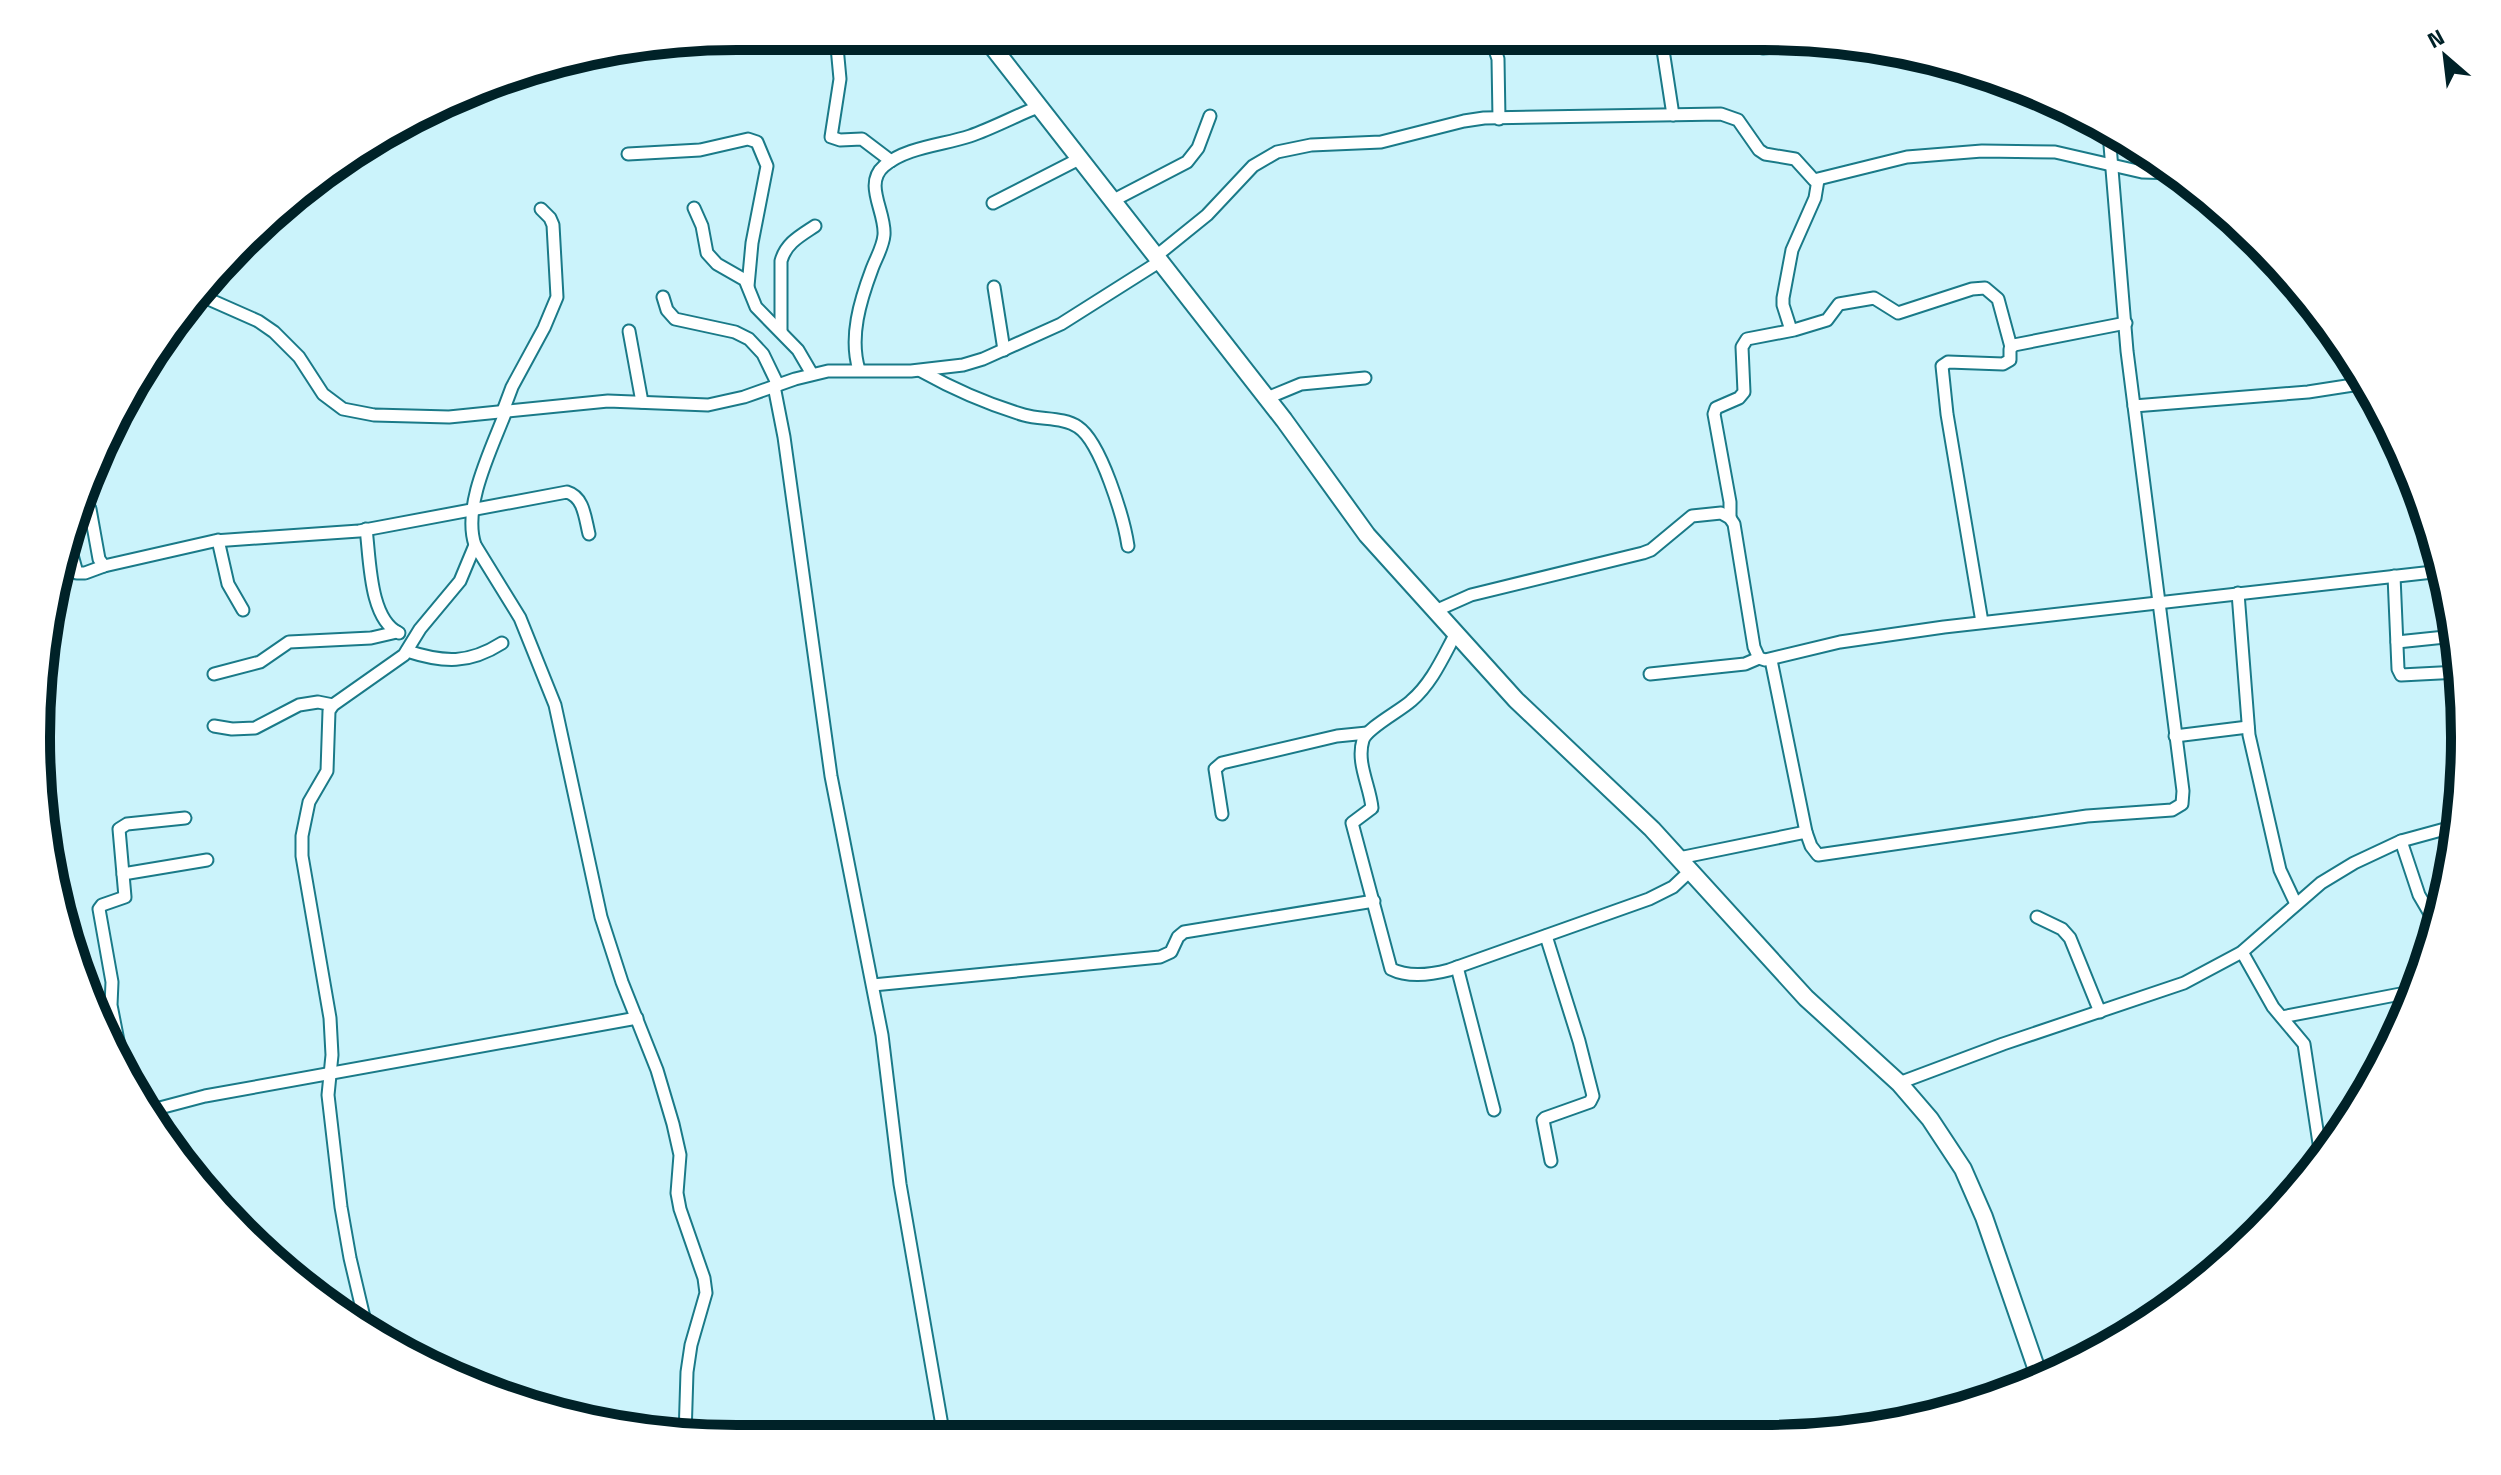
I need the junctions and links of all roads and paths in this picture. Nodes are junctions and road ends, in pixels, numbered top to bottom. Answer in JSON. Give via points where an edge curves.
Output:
{"nodes":[{"id":1,"x":837,"y":50,"type":"edge"},
{"id":2,"x":995,"y":50,"type":"edge"},
{"id":3,"x":1495,"y":50,"type":"edge"},
{"id":4,"x":1663,"y":50,"type":"edge"},
{"id":5,"x":1038,"y":107,"type":"junction"},
{"id":6,"x":1673,"y":115,"type":"junction"},
{"id":7,"x":1210,"y":116,"type":"dead end"},
{"id":8,"x":1499,"y":119,"type":"junction"},
{"id":9,"x":2110,"y":144,"type":"edge"},
{"id":10,"x":628,"y":154,"type":"dead end"},
{"id":11,"x":1079,"y":159,"type":"junction"},
{"id":12,"x":891,"y":161,"type":"junction"},
{"id":13,"x":2113,"y":164,"type":"junction"},
{"id":14,"x":2154,"y":172,"type":"edge"},
{"id":15,"x":1818,"y":180,"type":"junction"},
{"id":16,"x":1112,"y":201,"type":"junction"},
{"id":17,"x":993,"y":203,"type":"dead end"},
{"id":18,"x":694,"y":208,"type":"dead end"},
{"id":19,"x":541,"y":209,"type":"dead end"},
{"id":20,"x":815,"y":226,"type":"dead end"},
{"id":21,"x":1157,"y":259,"type":"junction"},
{"id":22,"x":748,"y":286,"type":"junction"},
{"id":23,"x":994,"y":287,"type":"dead end"},
{"id":24,"x":663,"y":297,"type":"dead end"},
{"id":25,"x":208,"y":299,"type":"edge"},
{"id":26,"x":2126,"y":323,"type":"junction"},
{"id":27,"x":1791,"y":330,"type":"junction"},
{"id":28,"x":629,"y":331,"type":"dead end"},
{"id":29,"x":781,"y":331,"type":"junction"},
{"id":30,"x":2011,"y":347,"type":"junction"},
{"id":31,"x":1004,"y":350,"type":"junction"},
{"id":32,"x":859,"y":370,"type":"junction"},
{"id":33,"x":921,"y":371,"type":"junction"},
{"id":34,"x":812,"y":374,"type":"junction"},
{"id":35,"x":1365,"y":378,"type":"dead end"},
{"id":36,"x":776,"y":385,"type":"junction"},
{"id":37,"x":2353,"y":385,"type":"edge"},
{"id":38,"x":1267,"y":398,"type":"junction"},
{"id":39,"x":642,"y":402,"type":"junction"},
{"id":40,"x":2134,"y":406,"type":"junction"},
{"id":41,"x":504,"y":411,"type":"junction"},
{"id":42,"x":89,"y":509,"type":"edge"},
{"id":43,"x":472,"y":510,"type":"junction"},
{"id":44,"x":1730,"y":518,"type":"junction"},
{"id":45,"x":366,"y":529,"type":"junction"},
{"id":46,"x":589,"y":534,"type":"dead end"},
{"id":47,"x":218,"y":540,"type":"junction"},
{"id":48,"x":475,"y":545,"type":"junction"},
{"id":49,"x":1128,"y":546,"type":"dead end"},
{"id":50,"x":73,"y":559,"type":"edge"},
{"id":51,"x":104,"y":566,"type":"junction"},
{"id":52,"x":2431,"y":572,"type":"edge"},
{"id":53,"x":2394,"y":576,"type":"junction"},
{"id":54,"x":2238,"y":593,"type":"junction"},
{"id":55,"x":2157,"y":602,"type":"junction"},
{"id":56,"x":243,"y":610,"type":"dead end"},
{"id":57,"x":1435,"y":611,"type":"junction"},
{"id":58,"x":1982,"y":622,"type":"junction"},
{"id":59,"x":397,"y":632,"type":"junction"},
{"id":60,"x":1456,"y":633,"type":"junction"},
{"id":61,"x":415,"y":636,"type":"junction"},
{"id":62,"x":2443,"y":637,"type":"edge"},
{"id":63,"x":2397,"y":642,"type":"junction"},
{"id":64,"x":502,"y":643,"type":"dead end"},
{"id":65,"x":407,"y":651,"type":"junction"},
{"id":66,"x":1765,"y":659,"type":"junction"},
{"id":67,"x":2448,"y":673,"type":"edge"},
{"id":68,"x":214,"y":674,"type":"dead end"},
{"id":69,"x":1650,"y":674,"type":"dead end"},
{"id":70,"x":333,"y":705,"type":"junction"},
{"id":71,"x":214,"y":726,"type":"dead end"},
{"id":72,"x":2248,"y":727,"type":"junction"},
{"id":73,"x":1367,"y":733,"type":"junction"},
{"id":74,"x":2175,"y":736,"type":"junction"},
{"id":75,"x":1222,"y":814,"type":"dead end"},
{"id":76,"x":185,"y":818,"type":"dead end"},
{"id":77,"x":2445,"y":829,"type":"edge"},
{"id":78,"x":1806,"y":832,"type":"junction"},
{"id":79,"x":2401,"y":841,"type":"junction"},
{"id":80,"x":207,"y":860,"type":"dead end"},
{"id":81,"x":1684,"y":865,"type":"junction"},
{"id":82,"x":123,"y":874,"type":"junction"},
{"id":83,"x":1374,"y":901,"type":"junction"},
{"id":84,"x":2296,"y":904,"type":"junction"},
{"id":85,"x":2429,"y":912,"type":"edge"},
{"id":86,"x":2037,"y":917,"type":"dead end"},
{"id":87,"x":1546,"y":936,"type":"junction"},
{"id":88,"x":2242,"y":952,"type":"junction"},
{"id":89,"x":1457,"y":967,"type":"junction"},
{"id":90,"x":873,"y":985,"type":"junction"},
{"id":91,"x":2402,"y":994,"type":"edge"},
{"id":92,"x":2100,"y":1012,"type":"junction"},
{"id":93,"x":2282,"y":1017,"type":"junction"},
{"id":94,"x":637,"y":1018,"type":"junction"},
{"id":95,"x":116,"y":1032,"type":"edge"},
{"id":96,"x":330,"y":1073,"type":"junction"},
{"id":97,"x":1899,"y":1083,"type":"junction"},
{"id":98,"x":159,"y":1108,"type":"edge"},
{"id":99,"x":1494,"y":1110,"type":"dead end"},
{"id":100,"x":2319,"y":1142,"type":"edge"},
{"id":101,"x":1551,"y":1161,"type":"dead end"},
{"id":102,"x":363,"y":1314,"type":"edge"},
{"id":103,"x":2037,"y":1369,"type":"edge"},
{"id":104,"x":685,"y":1423,"type":"edge"},
{"id":105,"x":942,"y":1425,"type":"edge"}],
"edges":[{"from":1,"to":12,"type":"street","via":[[840,79],[831,137],[862,139]]},
{"from":2,"to":5,"type":"street"},
{"from":3,"to":8,"type":"street"},
{"from":4,"to":6,"type":"street"},
{"from":5,"to":11,"type":"street"},
{"from":5,"to":12,"type":"street"},
{"from":6,"to":8,"type":"street"},
{"from":6,"to":15,"type":"street","via":[[1732,117],[1759,150],[1795,159],[1809,178]]},
{"from":7,"to":16,"type":"street","via":[[1187,162]]},
{"from":8,"to":21,"type":"street","via":[[1464,121],[1381,142],[1277,152],[1253,166]]},
{"from":9,"to":13,"type":"street"},
{"from":10,"to":22,"type":"street","via":[[757,142],[767,166]]},
{"from":11,"to":16,"type":"street"},
{"from":11,"to":17,"type":"street"},
{"from":12,"to":32,"type":"street","via":[[875,181],[884,234],[854,335]]},
{"from":13,"to":14,"type":"street"},
{"from":13,"to":15,"type":"street","via":[[2055,152],[1982,151],[1907,157]]},
{"from":13,"to":26,"type":"street"},
{"from":15,"to":27,"type":"street","via":[[1792,250],[1783,298]]},
{"from":16,"to":21,"type":"street"},
{"from":18,"to":22,"type":"street","via":[[707,253]]},
{"from":19,"to":41,"type":"street","via":[[553,225],[557,297]]},
{"from":20,"to":29,"type":"street","via":[[795,239],[781,261]]},
{"from":21,"to":31,"type":"street","via":[[1084,312]]},
{"from":21,"to":38,"type":"street"},
{"from":22,"to":29,"type":"street","via":[[756,307]]},
{"from":23,"to":31,"type":"street"},
{"from":24,"to":36,"type":"street","via":[[675,319],[749,339],[763,354]]},
{"from":25,"to":41,"type":"street","via":[[274,332],[299,357],[323,394],[343,409],[416,417]]},
{"from":26,"to":30,"type":"street"},
{"from":26,"to":40,"type":"street"},
{"from":27,"to":30,"type":"street","via":[[1827,320],[1839,304],[1865,297],[1879,299],[1898,313],[1985,288],[1998,299]]},
{"from":27,"to":44,"type":"street","via":[[1744,341],[1744,392],[1715,410]]},
{"from":28,"to":39,"type":"street"},
{"from":29,"to":34,"type":"street"},
{"from":30,"to":58,"type":"street","via":[[2010,360],[2003,364],[1942,366]]},
{"from":31,"to":33,"type":"street","via":[[963,365]]},
{"from":32,"to":33,"type":"street"},
{"from":32,"to":34,"type":"street"},
{"from":33,"to":49,"type":"street","via":[[990,405],[1081,428],[1116,495]]},
{"from":34,"to":36,"type":"street"},
{"from":35,"to":38,"type":"street","via":[[1301,384]]},
{"from":36,"to":39,"type":"street","via":[[708,405]]},
{"from":36,"to":90,"type":"street","via":[[831,776]]},
{"from":37,"to":40,"type":"street"},
{"from":38,"to":57,"type":"street","via":[[1367,535]]},
{"from":39,"to":41,"type":"street"},
{"from":40,"to":55,"type":"street"},
{"from":41,"to":43,"type":"street"},
{"from":42,"to":51,"type":"street"},
{"from":43,"to":45,"type":"street"},
{"from":43,"to":46,"type":"street","via":[[572,492],[580,500]]},
{"from":43,"to":48,"type":"street"},
{"from":44,"to":57,"type":"street","via":[[1721,513],[1692,516],[1643,553],[1471,595]]},
{"from":44,"to":66,"type":"street","via":[[1754,647]]},
{"from":45,"to":47,"type":"street"},
{"from":45,"to":59,"type":"street","via":[[376,598],[385,622]]},
{"from":47,"to":51,"type":"street"},
{"from":47,"to":56,"type":"street","via":[[228,584]]},
{"from":48,"to":61,"type":"street","via":[[460,581]]},
{"from":48,"to":94,"type":"street","via":[[520,618],[555,705],[601,917]]},
{"from":50,"to":51,"type":"street","via":[[77,573]]},
{"from":52,"to":53,"type":"street"},
{"from":53,"to":54,"type":"street"},
{"from":53,"to":63,"type":"street"},
{"from":54,"to":55,"type":"street"},
{"from":54,"to":72,"type":"street"},
{"from":55,"to":58,"type":"street"},
{"from":55,"to":74,"type":"street"},
{"from":57,"to":60,"type":"street"},
{"from":58,"to":66,"type":"street","via":[[1840,642]]},
{"from":59,"to":61,"type":"street"},
{"from":59,"to":68,"type":"street","via":[[289,642],[260,662]]},
{"from":60,"to":73,"type":"street","via":[[1424,688]]},
{"from":60,"to":81,"type":"street","via":[[1516,700]]},
{"from":61,"to":65,"type":"street"},
{"from":62,"to":63,"type":"street"},
{"from":63,"to":67,"type":"street","via":[[2401,675]]},
{"from":64,"to":65,"type":"street","via":[[469,659]]},
{"from":65,"to":70,"type":"street"},
{"from":66,"to":69,"type":"street"},
{"from":66,"to":78,"type":"street"},
{"from":70,"to":71,"type":"street","via":[[299,705],[255,728]]},
{"from":70,"to":96,"type":"street","via":[[327,771],[309,802],[302,846],[330,1018]]},
{"from":72,"to":74,"type":"street"},
{"from":72,"to":84,"type":"street","via":[[2280,870]]},
{"from":73,"to":75,"type":"street","via":[[1222,763],[1215,776]]},
{"from":73,"to":83,"type":"street","via":[[1362,758],[1372,808],[1352,823]]},
{"from":74,"to":78,"type":"street","via":[[2183,799],[2172,810],[2087,816],[1823,856],[1814,851]]},
{"from":76,"to":82,"type":"street","via":[[121,827]]},
{"from":77,"to":79,"type":"street"},
{"from":78,"to":81,"type":"street"},
{"from":79,"to":84,"type":"street","via":[[2354,863]]},
{"from":79,"to":85,"type":"street"},
{"from":80,"to":82,"type":"street"},
{"from":81,"to":87,"type":"street","via":[[1673,887],[1657,896]]},
{"from":81,"to":97,"type":"street","via":[[1806,998]]},
{"from":82,"to":95,"type":"street","via":[[125,897],[99,909]]},
{"from":83,"to":89,"type":"street","via":[[1391,969],[1424,975]]},
{"from":83,"to":90,"type":"street","via":[[1184,932],[1171,952],[1160,957]]},
{"from":84,"to":88,"type":"street"},
{"from":86,"to":92,"type":"street","via":[[2070,938]]},
{"from":87,"to":89,"type":"street"},
{"from":87,"to":101,"type":"street","via":[[1593,1091],[1590,1102],[1543,1120]]},
{"from":88,"to":92,"type":"street","via":[[2184,983]]},
{"from":88,"to":93,"type":"street"},
{"from":89,"to":99,"type":"street"},
{"from":90,"to":105,"type":"street","via":[[900,1184]]},
{"from":91,"to":93,"type":"street"},
{"from":92,"to":97,"type":"street"},
{"from":93,"to":100,"type":"street","via":[[2308,1057]]},
{"from":94,"to":96,"type":"street"},
{"from":94,"to":104,"type":"street","via":[[673,1124],[680,1155],[680,1209],[706,1285],[691,1345]]},
{"from":96,"to":98,"type":"street"},
{"from":96,"to":102,"type":"street","via":[[329,1115],[343,1221]]},
{"from":97,"to":103,"type":"street","via":[[1948,1142],[1963,1169]]}]}
